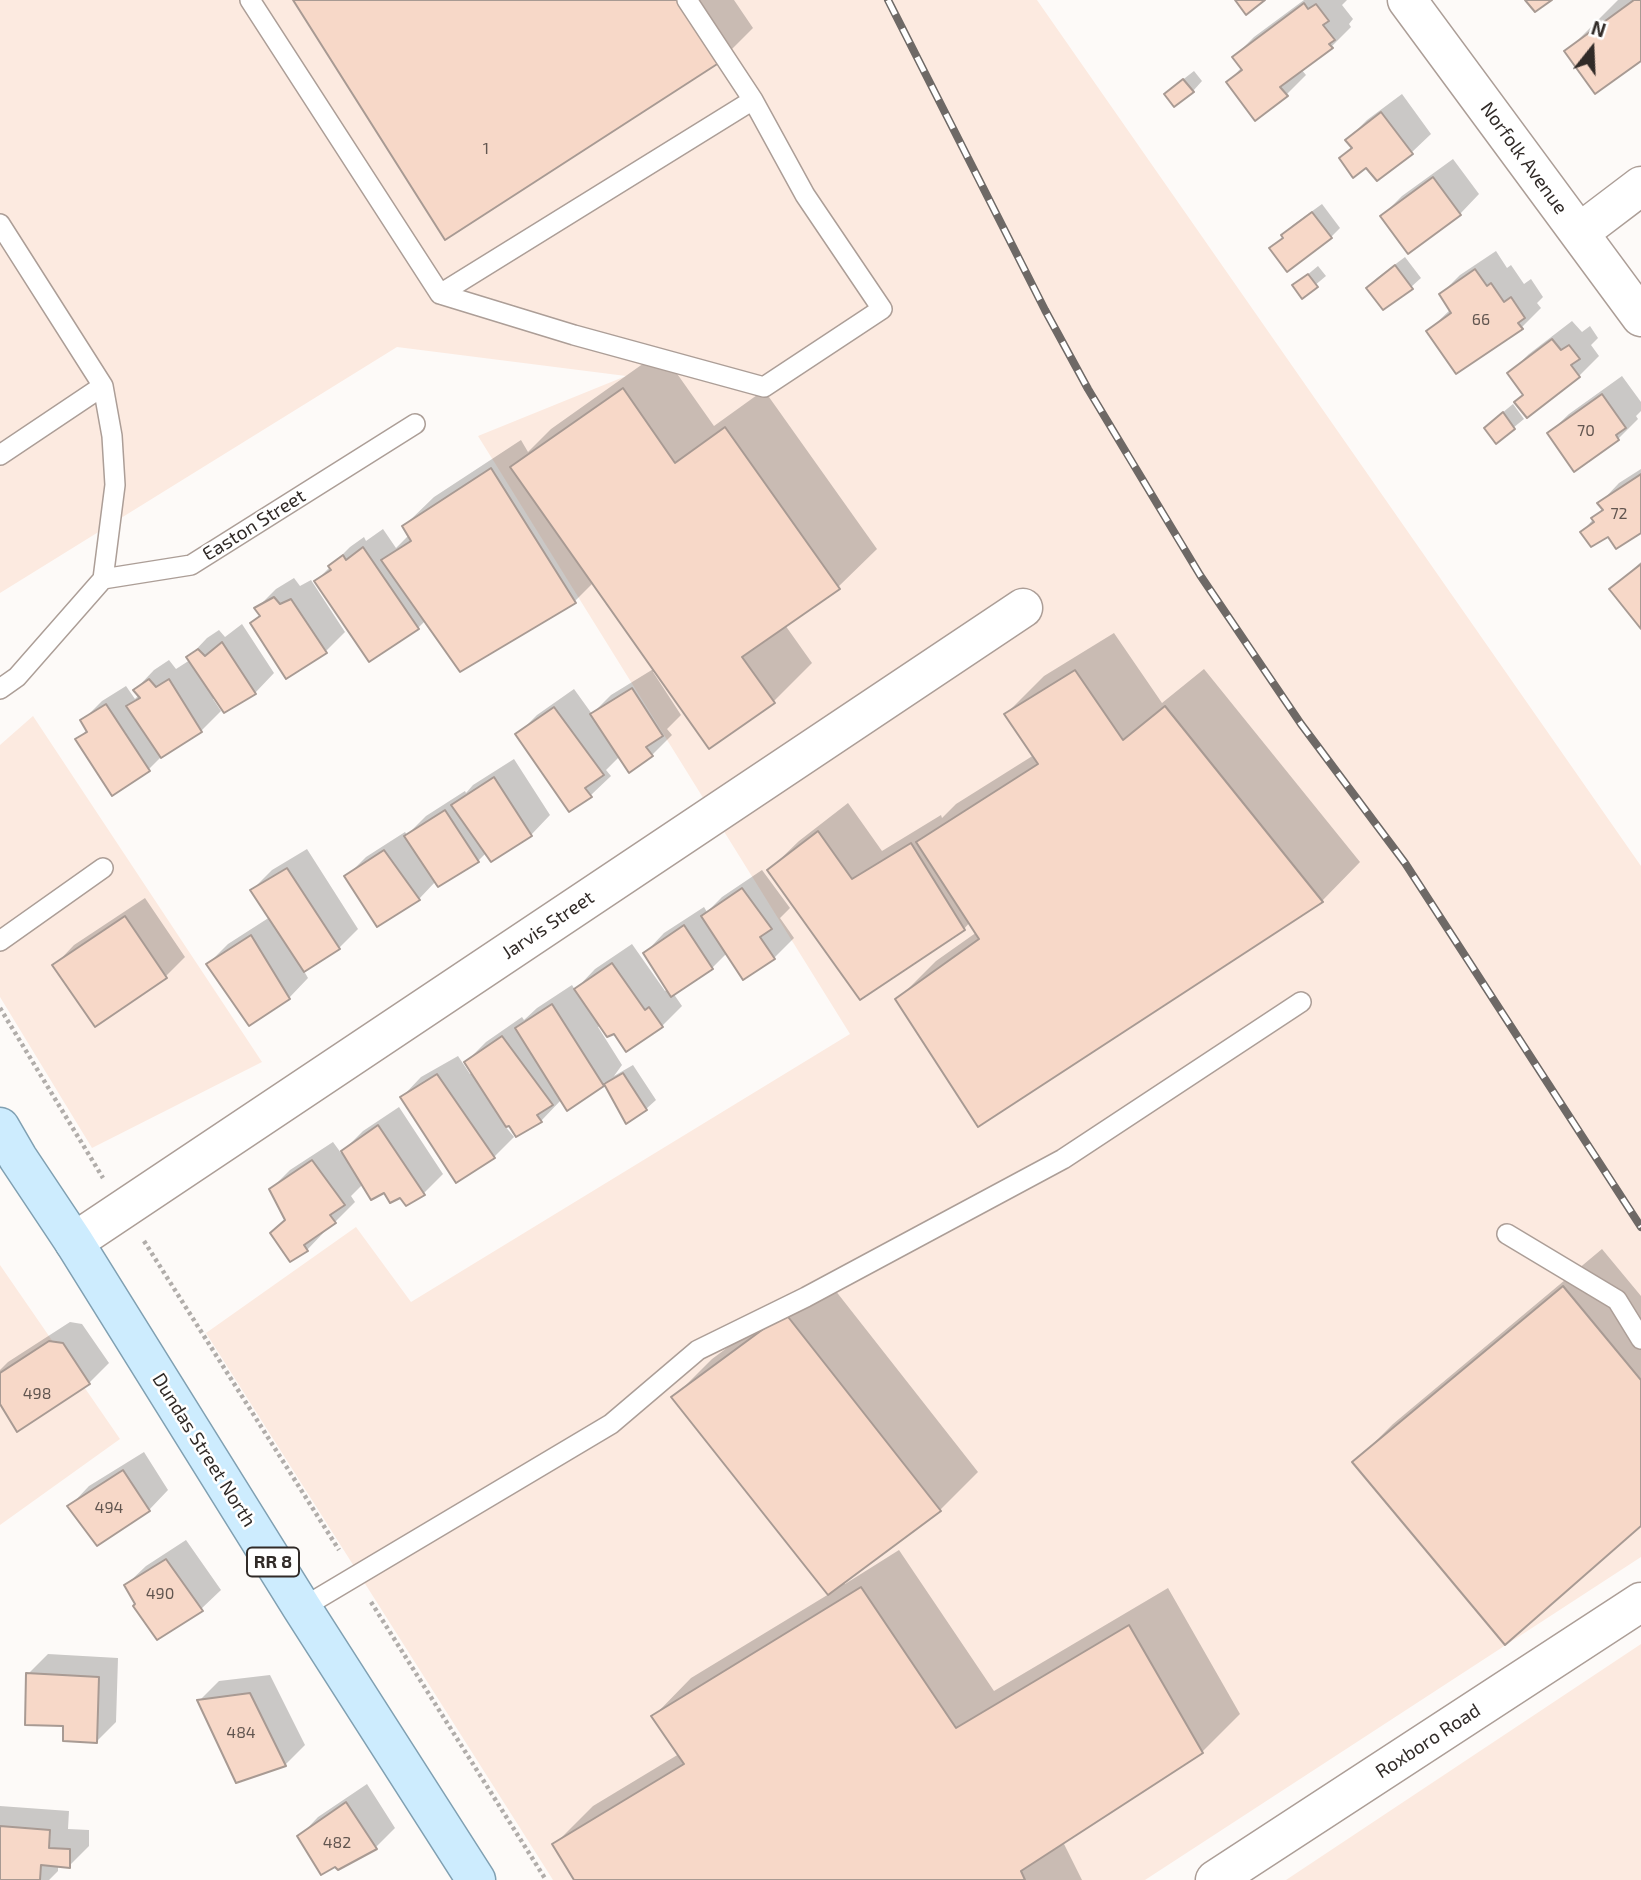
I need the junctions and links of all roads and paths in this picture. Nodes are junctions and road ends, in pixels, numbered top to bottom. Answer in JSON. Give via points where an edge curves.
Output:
{"nodes":[{"id":1,"x":250,"y":0,"type":"edge"},
{"id":2,"x":687,"y":0,"type":"edge"},
{"id":3,"x":1407,"y":0,"type":"edge"},
{"id":4,"x":753,"y":100,"type":"junction"},
{"id":5,"x":1641,"y":186,"type":"edge"},
{"id":6,"x":0,"y":225,"type":"edge"},
{"id":7,"x":1579,"y":233,"type":"junction"},
{"id":8,"x":440,"y":294,"type":"junction"},
{"id":9,"x":1641,"y":317,"type":"edge"},
{"id":10,"x":103,"y":386,"type":"junction"},
{"id":11,"x":415,"y":424,"type":"dead end"},
{"id":12,"x":0,"y":455,"type":"edge"},
{"id":13,"x":103,"y":579,"type":"junction"},
{"id":14,"x":1023,"y":608,"type":"dead end"},
{"id":15,"x":0,"y":689,"type":"edge"},
{"id":16,"x":103,"y":868,"type":"dead end"},
{"id":17,"x":0,"y":941,"type":"edge"},
{"id":18,"x":1301,"y":1002,"type":"dead end"},
{"id":19,"x":0,"y":1008,"type":"edge"},
{"id":20,"x":6,"y":1152,"type":"edge"},
{"id":21,"x":123,"y":1208,"type":"junction"},
{"id":22,"x":1507,"y":1234,"type":"dead end"},
{"id":23,"x":74,"y":1242,"type":"junction"},
{"id":24,"x":1641,"y":1339,"type":"edge"},
{"id":25,"x":355,"y":1577,"type":"junction"},
{"id":26,"x":1641,"y":1602,"type":"edge"},
{"id":27,"x":302,"y":1608,"type":"junction"},
{"id":28,"x":476,"y":1880,"type":"edge"},
{"id":29,"x":546,"y":1880,"type":"edge"},
{"id":30,"x":1215,"y":1880,"type":"edge"}],
"edges":[{"from":1,"to":8,"type":"lane"},
{"from":2,"to":4,"type":"lane"},
{"from":3,"to":7,"type":"street","name":"Norfolk Avenue"},
{"from":4,"to":8,"type":"lane"},
{"from":4,"to":8,"type":"lane","via":[[805,195],[882,309],[764,387]]},
{"from":5,"to":7,"type":"street"},
{"from":6,"to":10,"type":"lane"},
{"from":7,"to":9,"type":"street","name":"Norfolk Avenue"},
{"from":10,"to":12,"type":"lane"},
{"from":10,"to":13,"type":"lane","via":[[115,485]]},
{"from":11,"to":13,"type":"lane","name":"Easton Street","via":[[191,565]]},
{"from":13,"to":15,"type":"lane","via":[[18,677]]},
{"from":14,"to":21,"type":"street","name":"Jarvis Street"},
{"from":16,"to":17,"type":"lane"},
{"from":18,"to":25,"type":"lane","via":[[1063,1159],[698,1350],[611,1424]]},
{"from":19,"to":21,"type":"path"},
{"from":20,"to":23,"type":"main road","name":"Dundas Street North","number":"RR 8"},
{"from":21,"to":23,"type":"street","name":"Jarvis Street"},
{"from":21,"to":25,"type":"path"},
{"from":22,"to":24,"type":"lane","via":[[1617,1300]]},
{"from":23,"to":27,"type":"main road","name":"Dundas Street North","number":"RR 8"},
{"from":25,"to":27,"type":"lane"},
{"from":25,"to":29,"type":"path"},
{"from":26,"to":30,"type":"street","name":"Roxboro Road"},
{"from":27,"to":28,"type":"main road","name":"Dundas Street North","number":"RR 8"}]}
